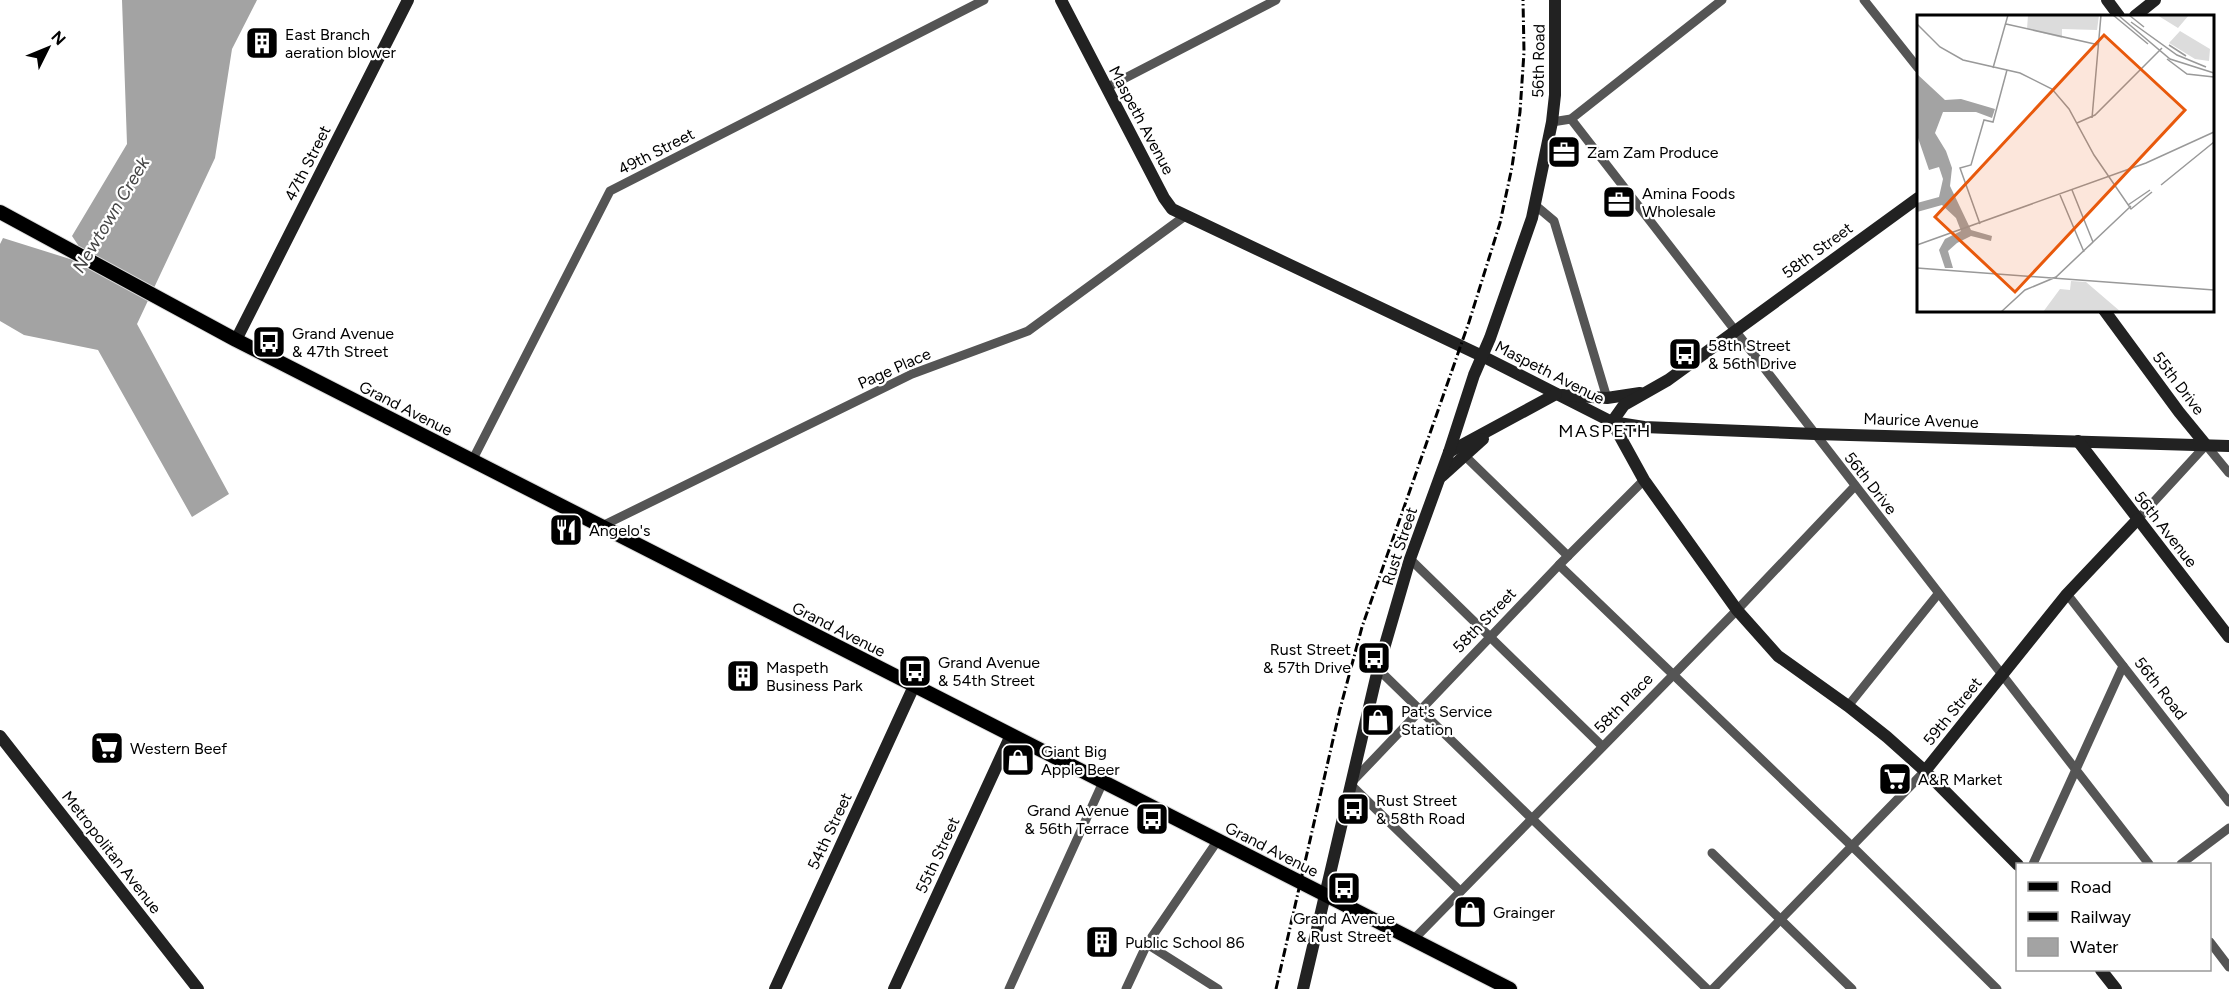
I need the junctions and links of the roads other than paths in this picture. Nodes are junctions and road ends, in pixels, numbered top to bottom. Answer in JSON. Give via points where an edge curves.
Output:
{"nodes":[{"id":1,"x":408,"y":0,"type":"edge"},
{"id":2,"x":984,"y":0,"type":"edge"},
{"id":3,"x":1061,"y":0,"type":"edge"},
{"id":4,"x":1276,"y":0,"type":"edge"},
{"id":5,"x":1555,"y":0,"type":"edge"},
{"id":6,"x":1722,"y":0,"type":"edge"},
{"id":7,"x":1864,"y":0,"type":"edge"},
{"id":8,"x":2107,"y":0,"type":"edge"},
{"id":9,"x":2155,"y":0,"type":"edge"},
{"id":10,"x":2118,"y":15,"type":"edge"},
{"id":11,"x":2136,"y":15,"type":"edge"},
{"id":12,"x":1917,"y":67,"type":"edge"},
{"id":13,"x":1106,"y":88,"type":"junction"},
{"id":14,"x":1571,"y":119,"type":"junction"},
{"id":15,"x":1552,"y":122,"type":"junction"},
{"id":16,"x":1917,"y":199,"type":"edge"},
{"id":17,"x":1535,"y":205,"type":"junction"},
{"id":18,"x":0,"y":212,"type":"edge"},
{"id":19,"x":1185,"y":216,"type":"junction"},
{"id":20,"x":2105,"y":312,"type":"edge"},
{"id":21,"x":1734,"y":331,"type":"junction"},
{"id":22,"x":236,"y":340,"type":"junction"},
{"id":23,"x":1482,"y":357,"type":"junction"},
{"id":24,"x":1647,"y":392,"type":"junction"},
{"id":25,"x":1556,"y":394,"type":"junction"},
{"id":26,"x":1607,"y":398,"type":"junction"},
{"id":27,"x":1612,"y":422,"type":"junction"},
{"id":28,"x":1495,"y":428,"type":"junction"},
{"id":29,"x":1815,"y":434,"type":"junction"},
{"id":30,"x":2078,"y":441,"type":"junction"},
{"id":31,"x":2206,"y":445,"type":"junction"},
{"id":32,"x":2229,"y":446,"type":"edge"},
{"id":33,"x":1449,"y":452,"type":"junction"},
{"id":34,"x":1465,"y":456,"type":"junction"},
{"id":35,"x":472,"y":461,"type":"junction"},
{"id":36,"x":2229,"y":473,"type":"edge"},
{"id":37,"x":1440,"y":478,"type":"junction"},
{"id":38,"x":1644,"y":480,"type":"junction"},
{"id":39,"x":1855,"y":486,"type":"junction"},
{"id":40,"x":2138,"y":519,"type":"junction"},
{"id":41,"x":602,"y":526,"type":"junction"},
{"id":42,"x":1568,"y":556,"type":"junction"},
{"id":43,"x":1410,"y":559,"type":"junction"},
{"id":44,"x":1559,"y":564,"type":"junction"},
{"id":45,"x":1938,"y":594,"type":"junction"},
{"id":46,"x":2067,"y":594,"type":"junction"},
{"id":47,"x":1737,"y":610,"type":"junction"},
{"id":48,"x":1490,"y":637,"type":"junction"},
{"id":49,"x":2229,"y":637,"type":"edge"},
{"id":50,"x":2123,"y":666,"type":"junction"},
{"id":51,"x":1378,"y":669,"type":"junction"},
{"id":52,"x":1673,"y":673,"type":"junction"},
{"id":53,"x":2002,"y":675,"type":"junction"},
{"id":54,"x":914,"y":686,"type":"junction"},
{"id":55,"x":1848,"y":706,"type":"junction"},
{"id":56,"x":1419,"y":710,"type":"junction"},
{"id":57,"x":1011,"y":735,"type":"junction"},
{"id":58,"x":0,"y":736,"type":"edge"},
{"id":59,"x":1602,"y":746,"type":"junction"},
{"id":60,"x":2076,"y":770,"type":"junction"},
{"id":61,"x":1925,"y":771,"type":"junction"},
{"id":62,"x":1103,"y":782,"type":"junction"},
{"id":63,"x":1350,"y":784,"type":"junction"},
{"id":64,"x":2229,"y":802,"type":"edge"},
{"id":65,"x":1531,"y":819,"type":"junction"},
{"id":66,"x":2229,"y":828,"type":"edge"},
{"id":67,"x":1218,"y":840,"type":"junction"},
{"id":68,"x":1852,"y":847,"type":"junction"},
{"id":69,"x":1712,"y":854,"type":"dead end"},
{"id":70,"x":2016,"y":863,"type":"edge"},
{"id":71,"x":2033,"y":863,"type":"edge"},
{"id":72,"x":2148,"y":863,"type":"edge"},
{"id":73,"x":2182,"y":863,"type":"edge"},
{"id":74,"x":1460,"y":891,"type":"junction"},
{"id":75,"x":1324,"y":895,"type":"junction"},
{"id":76,"x":1781,"y":920,"type":"junction"},
{"id":77,"x":1413,"y":940,"type":"junction"},
{"id":78,"x":2211,"y":943,"type":"edge"},
{"id":79,"x":1147,"y":944,"type":"junction"},
{"id":80,"x":2229,"y":968,"type":"edge"},
{"id":81,"x":2103,"y":971,"type":"edge"},
{"id":82,"x":198,"y":989,"type":"edge"},
{"id":83,"x":775,"y":989,"type":"edge"},
{"id":84,"x":894,"y":989,"type":"edge"},
{"id":85,"x":1009,"y":989,"type":"edge"},
{"id":86,"x":1126,"y":989,"type":"edge"},
{"id":87,"x":1218,"y":989,"type":"edge"},
{"id":88,"x":1303,"y":989,"type":"edge"},
{"id":89,"x":1510,"y":989,"type":"edge"},
{"id":90,"x":1707,"y":989,"type":"edge"},
{"id":91,"x":1713,"y":989,"type":"edge"},
{"id":92,"x":1852,"y":989,"type":"edge"},
{"id":93,"x":1996,"y":989,"type":"edge"},
{"id":94,"x":2116,"y":989,"type":"edge"}],
"edges":[{"from":1,"to":22,"type":"main road","name":"47th Street"},
{"from":2,"to":35,"type":"street","name":"49th Street","via":[[610,191]]},
{"from":3,"to":13,"type":"main road","name":"Maspeth Avenue"},
{"from":4,"to":13,"type":"street"},
{"from":5,"to":15,"type":"main road","name":"56th Road"},
{"from":6,"to":14,"type":"street"},
{"from":7,"to":12,"type":"street"},
{"from":8,"to":10,"type":"main road"},
{"from":9,"to":11,"type":"main road"},
{"from":13,"to":19,"type":"main road","name":"Maspeth Avenue","via":[[1164,198],[1172,209]]},
{"from":14,"to":15,"type":"street"},
{"from":14,"to":21,"type":"street","name":"56th Drive"},
{"from":15,"to":17,"type":"main road","name":"Rust Street"},
{"from":16,"to":21,"type":"main road","name":"58th Street"},
{"from":17,"to":23,"type":"main road","name":"Rust Street"},
{"from":17,"to":26,"type":"street","via":[[1554,221]]},
{"from":18,"to":22,"type":"main road","name":"Grand Avenue"},
{"from":19,"to":23,"type":"main road","name":"Maspeth Avenue"},
{"from":19,"to":41,"type":"street","name":"Page Place","via":[[1028,331],[912,374]]},
{"from":20,"to":31,"type":"main road","name":"55th Drive"},
{"from":21,"to":24,"type":"main road","name":"58th Street"},
{"from":21,"to":29,"type":"street","name":"56th Drive"},
{"from":22,"to":35,"type":"main road","name":"Grand Avenue"},
{"from":23,"to":25,"type":"main road","name":"Maspeth Avenue"},
{"from":23,"to":33,"type":"main road","name":"Rust Street"},
{"from":24,"to":26,"type":"main road","name":"58th Street"},
{"from":24,"to":27,"type":"main road","name":"58th Street","via":[[1624,405]]},
{"from":25,"to":26,"type":"main road","name":"58th Street"},
{"from":25,"to":27,"type":"main road","name":"Maspeth Avenue"},
{"from":25,"to":28,"type":"main road"},
{"from":27,"to":29,"type":"main road","name":"Maurice Avenue","via":[[1644,427]]},
{"from":27,"to":38,"type":"main road","name":"Maspeth Avenue"},
{"from":28,"to":33,"type":"main road"},
{"from":28,"to":34,"type":"main road"},
{"from":29,"to":30,"type":"main road","name":"Maurice Avenue"},
{"from":29,"to":39,"type":"street","name":"56th Drive"},
{"from":30,"to":31,"type":"main road","name":"Maurice Avenue"},
{"from":30,"to":40,"type":"main road","name":"56th Avenue"},
{"from":31,"to":32,"type":"main road","name":"Maurice Avenue"},
{"from":31,"to":36,"type":"street","name":"55th Drive"},
{"from":31,"to":40,"type":"street","name":"59th Street"},
{"from":33,"to":37,"type":"main road","name":"Rust Street"},
{"from":34,"to":37,"type":"main road"},
{"from":34,"to":42,"type":"street"},
{"from":35,"to":41,"type":"main road","name":"Grand Avenue"},
{"from":37,"to":43,"type":"main road","name":"Rust Street"},
{"from":38,"to":42,"type":"street","name":"58th Street"},
{"from":38,"to":47,"type":"main road","name":"Maspeth Avenue"},
{"from":39,"to":45,"type":"street","name":"56th Drive"},
{"from":39,"to":47,"type":"street","name":"58th Place"},
{"from":40,"to":46,"type":"main road","name":"59th Street"},
{"from":40,"to":49,"type":"main road","name":"56th Avenue"},
{"from":41,"to":54,"type":"main road","name":"Grand Avenue"},
{"from":42,"to":44,"type":"street","name":"58th Street"},
{"from":43,"to":48,"type":"street"},
{"from":43,"to":51,"type":"main road","name":"Rust Street"},
{"from":44,"to":48,"type":"street","name":"58th Street"},
{"from":44,"to":52,"type":"street"},
{"from":45,"to":53,"type":"street","name":"56th Drive"},
{"from":45,"to":55,"type":"street"},
{"from":46,"to":50,"type":"street","name":"56th Road"},
{"from":46,"to":53,"type":"main road","name":"59th Street"},
{"from":47,"to":52,"type":"street","name":"58th Place"},
{"from":47,"to":55,"type":"main road","name":"Maspeth Avenue","via":[[1778,656]]},
{"from":48,"to":56,"type":"street","name":"58th Street"},
{"from":48,"to":59,"type":"street"},
{"from":50,"to":60,"type":"street"},
{"from":50,"to":64,"type":"street","name":"56th Road"},
{"from":51,"to":56,"type":"street"},
{"from":51,"to":63,"type":"main road","name":"Rust Street"},
{"from":52,"to":59,"type":"street","name":"58th Place"},
{"from":52,"to":68,"type":"street"},
{"from":53,"to":60,"type":"street","name":"56th Drive"},
{"from":53,"to":61,"type":"main road","name":"59th Street"},
{"from":54,"to":57,"type":"main road","name":"Grand Avenue"},
{"from":54,"to":83,"type":"main road","name":"54th Street"},
{"from":55,"to":61,"type":"main road","name":"Maspeth Avenue"},
{"from":56,"to":63,"type":"street","name":"58th Street"},
{"from":56,"to":65,"type":"street"},
{"from":57,"to":62,"type":"main road","name":"Grand Avenue"},
{"from":57,"to":84,"type":"main road","name":"55th Street"},
{"from":58,"to":82,"type":"main road","name":"Metropolitan Avenue"},
{"from":59,"to":65,"type":"street","name":"58th Place"},
{"from":60,"to":71,"type":"street"},
{"from":60,"to":72,"type":"street","name":"56th Drive"},
{"from":61,"to":68,"type":"street","name":"59th Street"},
{"from":61,"to":70,"type":"main road","name":"Maspeth Avenue"},
{"from":62,"to":67,"type":"main road","name":"Grand Avenue"},
{"from":62,"to":85,"type":"street"},
{"from":63,"to":74,"type":"street"},
{"from":63,"to":75,"type":"main road","name":"Rust Street"},
{"from":65,"to":74,"type":"street","name":"58th Place"},
{"from":65,"to":90,"type":"street"},
{"from":66,"to":73,"type":"street"},
{"from":67,"to":75,"type":"main road","name":"Grand Avenue"},
{"from":67,"to":79,"type":"street"},
{"from":68,"to":76,"type":"street","name":"59th Street"},
{"from":68,"to":93,"type":"street"},
{"from":69,"to":76,"type":"street"},
{"from":74,"to":77,"type":"street","name":"58th Place"},
{"from":75,"to":77,"type":"main road","name":"Grand Avenue"},
{"from":75,"to":88,"type":"main road","name":"Rust Street"},
{"from":76,"to":91,"type":"street","name":"59th Street"},
{"from":76,"to":92,"type":"street"},
{"from":77,"to":89,"type":"main road","name":"Grand Avenue"},
{"from":78,"to":80,"type":"street"},
{"from":79,"to":86,"type":"street"},
{"from":79,"to":87,"type":"street"},
{"from":81,"to":94,"type":"main road"}]}
